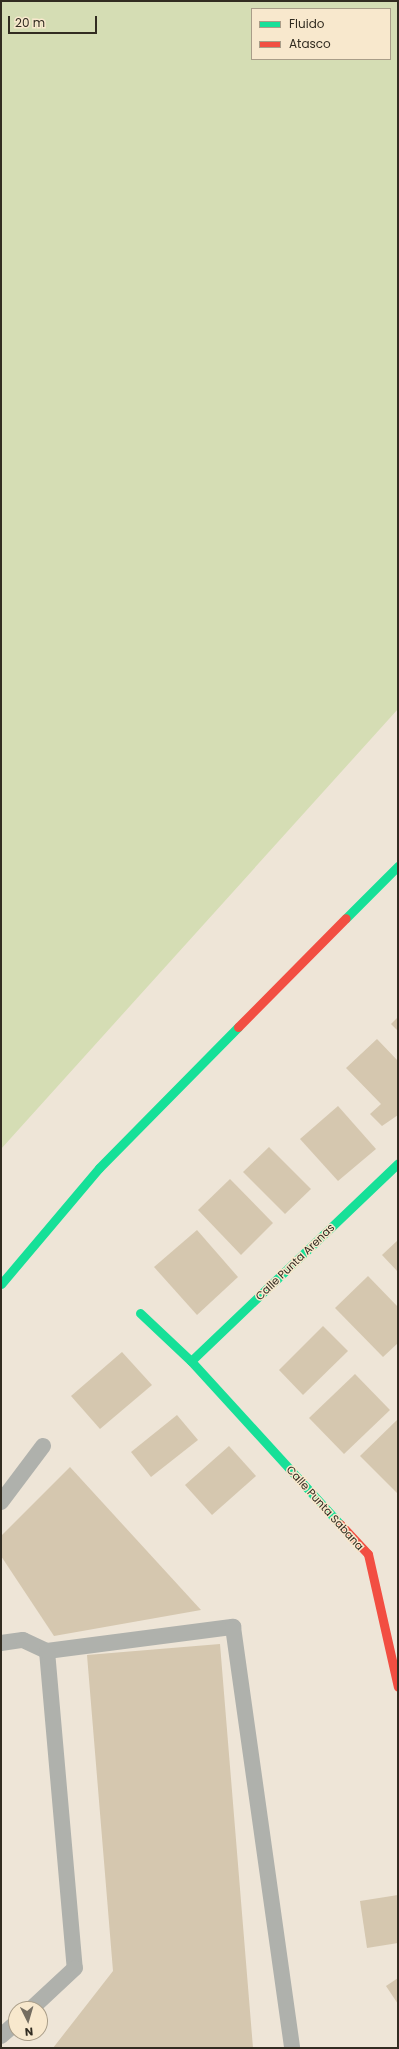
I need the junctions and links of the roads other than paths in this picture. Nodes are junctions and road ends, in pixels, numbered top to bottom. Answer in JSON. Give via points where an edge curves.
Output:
{"nodes":[{"id":1,"x":398,"y":866,"type":"edge"},
{"id":2,"x":398,"y":1163,"type":"edge"},
{"id":3,"x":1,"y":1284,"type":"edge"},
{"id":4,"x":140,"y":1313,"type":"dead end"},
{"id":5,"x":191,"y":1361,"type":"junction"},
{"id":6,"x":43,"y":1446,"type":"dead end"},
{"id":7,"x":1,"y":1502,"type":"edge"},
{"id":8,"x":1,"y":1643,"type":"edge"},
{"id":9,"x":47,"y":1651,"type":"junction"},
{"id":10,"x":398,"y":1687,"type":"edge"},
{"id":11,"x":40,"y":2001,"type":"edge"},
{"id":12,"x":292,"y":2048,"type":"edge"}],
"edges":[{"from":1,"to":3,"type":"street","via":[[99,1168]]},
{"from":2,"to":5,"type":"street","name":"Calle Punta Arenas"},
{"from":4,"to":5,"type":"street","name":"Calle Punta Sabana"},
{"from":5,"to":10,"type":"street","name":"Calle Punta Sabana","via":[[368,1554]]},
{"from":6,"to":7,"type":"lane"},
{"from":8,"to":9,"type":"lane","via":[[23,1640]]},
{"from":9,"to":11,"type":"lane","via":[[75,1968]]},
{"from":9,"to":12,"type":"lane","via":[[233,1627]]}]}
